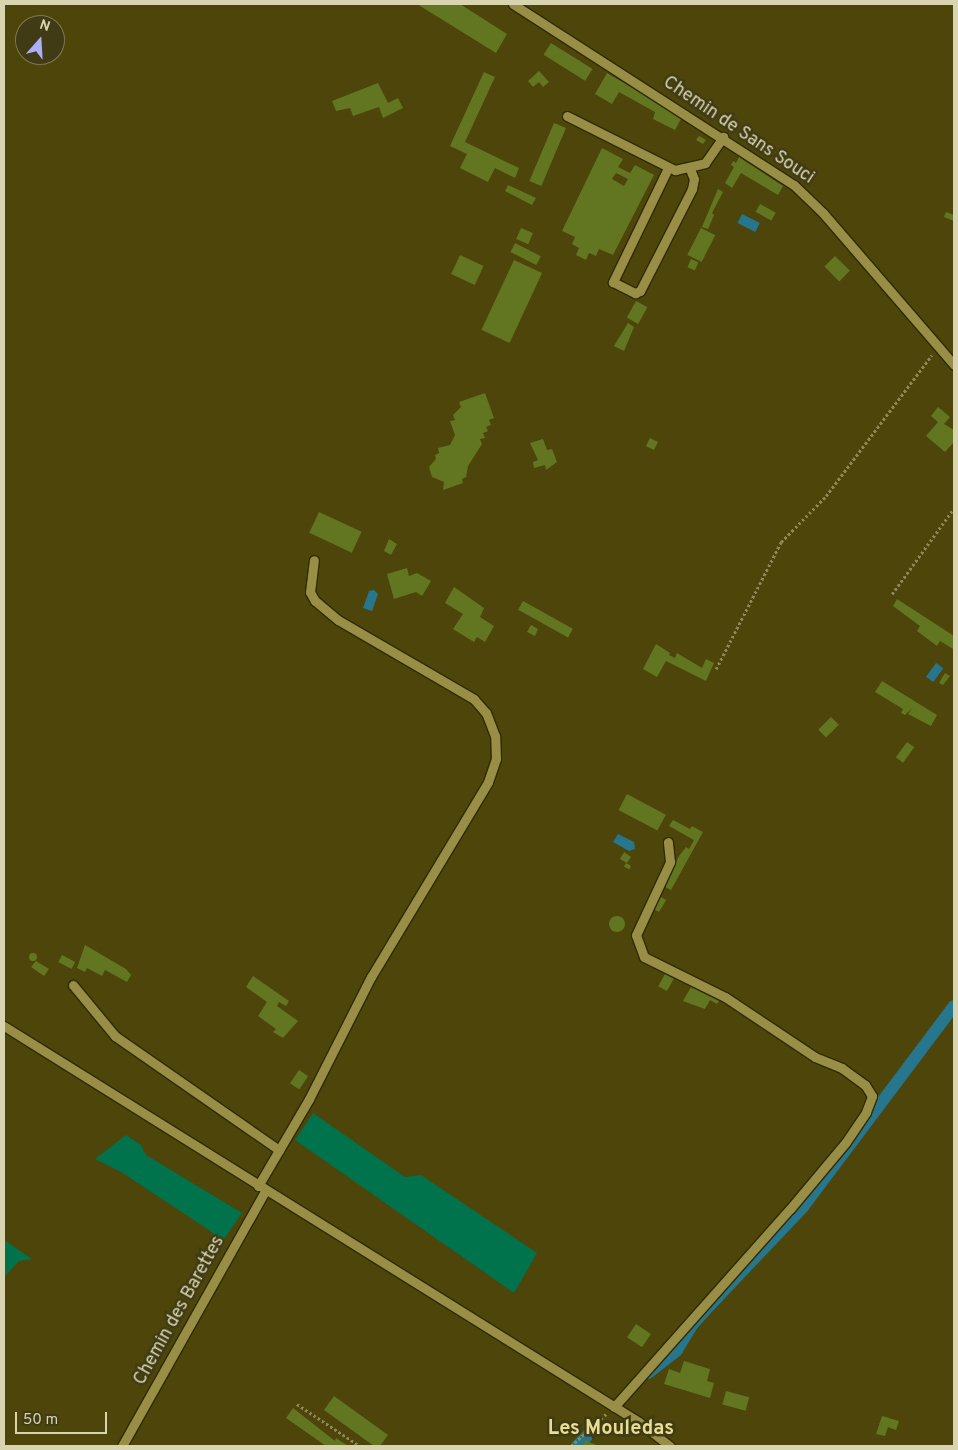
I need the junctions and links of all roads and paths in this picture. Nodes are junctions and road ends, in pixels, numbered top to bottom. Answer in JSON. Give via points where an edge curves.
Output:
{"nodes":[{"id":1,"x":513,"y":4,"type":"edge"},
{"id":2,"x":567,"y":116,"type":"dead end"},
{"id":3,"x":723,"y":137,"type":"junction"},
{"id":4,"x":668,"y":168,"type":"junction"},
{"id":5,"x":690,"y":169,"type":"junction"},
{"id":6,"x":938,"y":346,"type":"junction"},
{"id":7,"x":954,"y":366,"type":"edge"},
{"id":8,"x":954,"y":508,"type":"edge"},
{"id":9,"x":314,"y":560,"type":"dead end"},
{"id":10,"x":892,"y":594,"type":"dead end"},
{"id":11,"x":716,"y":669,"type":"dead end"},
{"id":12,"x":668,"y":842,"type":"dead end"},
{"id":13,"x":73,"y":986,"type":"dead end"},
{"id":14,"x":4,"y":1026,"type":"edge"},
{"id":15,"x":279,"y":1150,"type":"junction"},
{"id":16,"x":261,"y":1189,"type":"junction"},
{"id":17,"x":297,"y":1404,"type":"dead end"},
{"id":18,"x":614,"y":1407,"type":"junction"},
{"id":19,"x":122,"y":1446,"type":"edge"},
{"id":20,"x":360,"y":1446,"type":"edge"},
{"id":21,"x":571,"y":1446,"type":"edge"},
{"id":22,"x":670,"y":1446,"type":"edge"}],
"edges":[{"from":1,"to":3,"type":"street","name":"Chemin de Sans Souci"},
{"from":2,"to":4,"type":"street"},
{"from":3,"to":5,"type":"street","via":[[705,163]]},
{"from":3,"to":6,"type":"street","name":"Chemin de Sans Souci","via":[[794,186],[823,213]]},
{"from":4,"to":5,"type":"street"},
{"from":4,"to":5,"type":"street","via":[[613,282],[635,293],[640,291],[692,189],[694,179]]},
{"from":6,"to":7,"type":"street","name":"Chemin de Sans Souci"},
{"from":6,"to":11,"type":"path","via":[[826,496],[781,542]]},
{"from":8,"to":10,"type":"path"},
{"from":9,"to":15,"type":"street","name":"Chemin des Barettes","via":[[310,592],[315,601],[338,620],[474,699],[486,713],[496,736],[496,759],[488,782],[371,977]]},
{"from":12,"to":18,"type":"street","via":[[670,862],[636,935],[644,956],[725,997],[815,1057],[842,1068],[865,1085],[872,1096],[866,1112],[846,1142]]},
{"from":13,"to":15,"type":"street","via":[[115,1036]]},
{"from":14,"to":16,"type":"street"},
{"from":15,"to":16,"type":"street","name":"Chemin des Barettes"},
{"from":16,"to":18,"type":"street"},
{"from":16,"to":19,"type":"street","name":"Chemin des Barettes"},
{"from":17,"to":20,"type":"path"},
{"from":18,"to":21,"type":"path"},
{"from":18,"to":22,"type":"street"}]}
